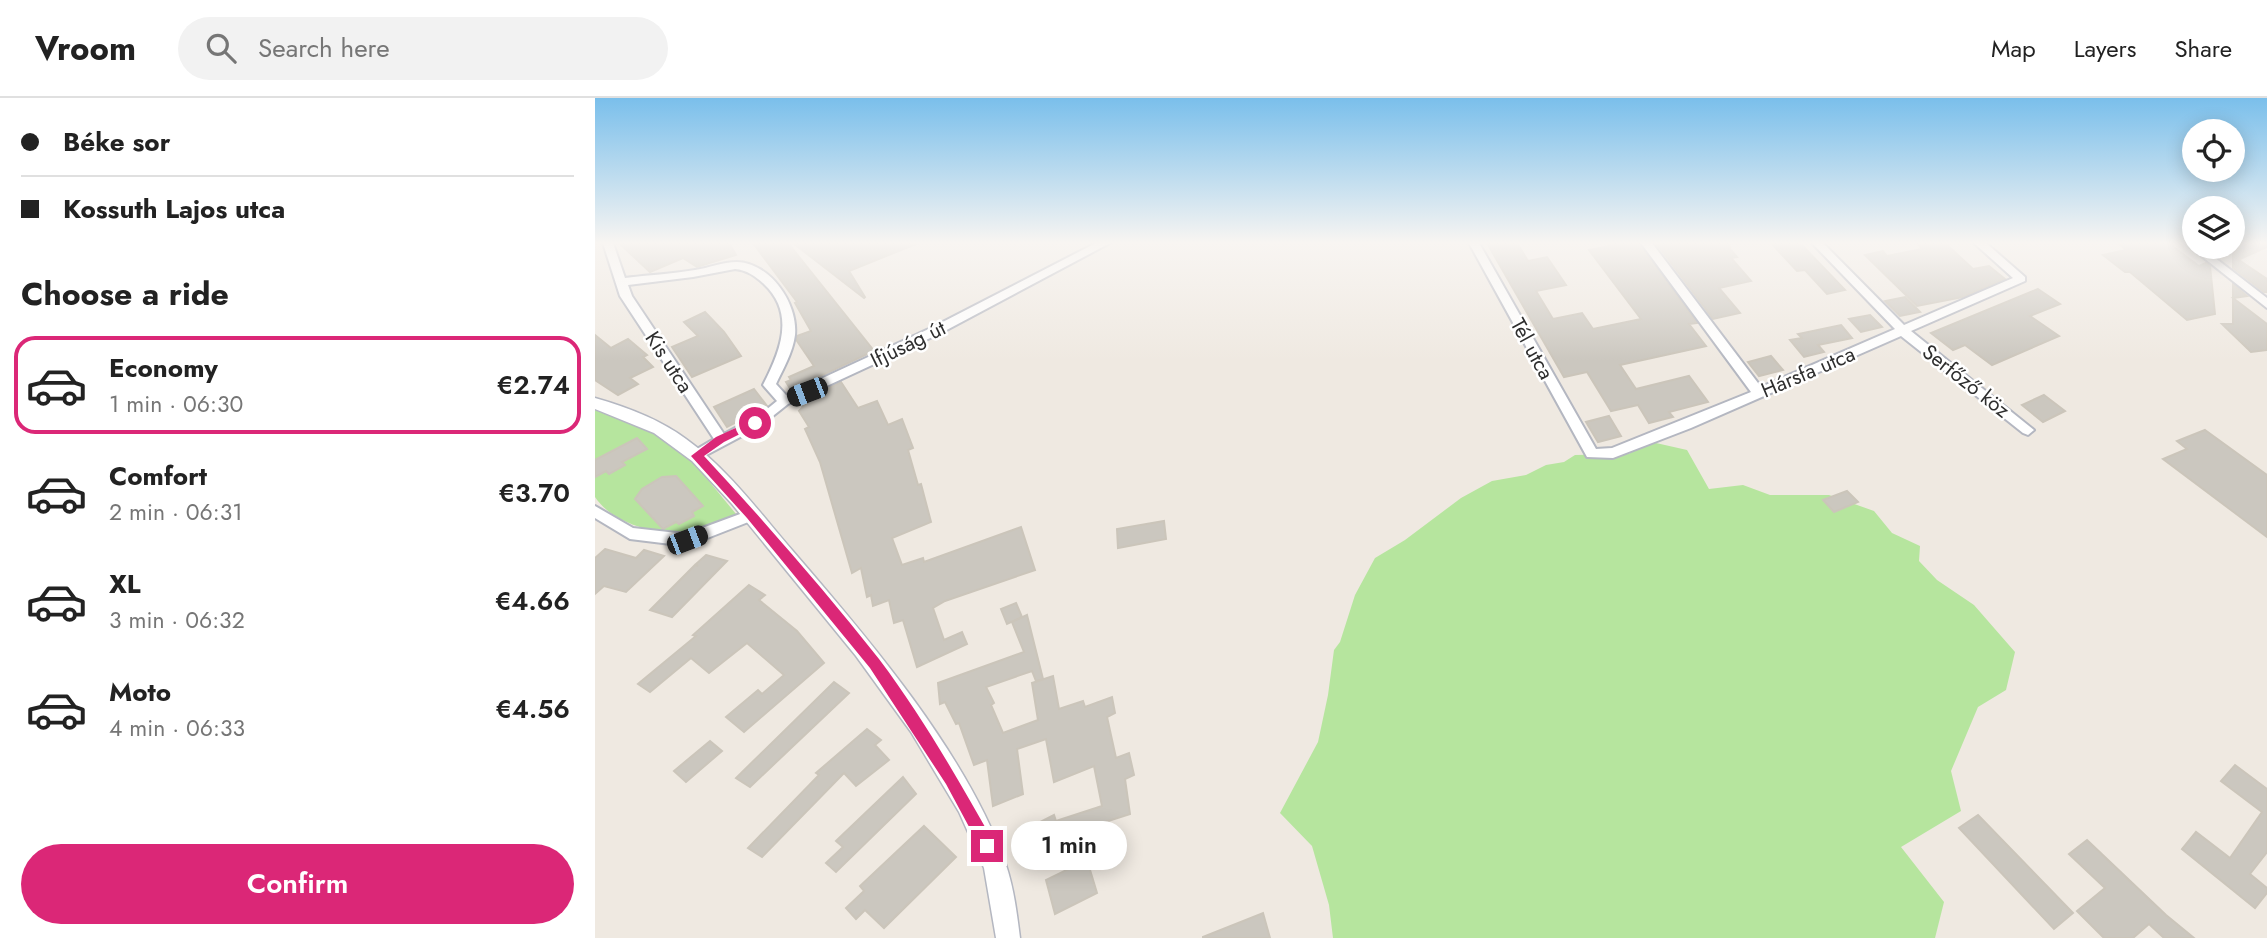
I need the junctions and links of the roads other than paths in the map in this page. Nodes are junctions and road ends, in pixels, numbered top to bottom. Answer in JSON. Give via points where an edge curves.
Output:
{"nodes":[{"id":1,"x":623,"y":282,"type":"edge"},
{"id":2,"x":767,"y":282,"type":"edge"},
{"id":3,"x":1029,"y":282,"type":"edge"},
{"id":4,"x":1496,"y":282,"type":"edge"},
{"id":5,"x":1676,"y":282,"type":"edge"},
{"id":6,"x":1855,"y":282,"type":"edge"},
{"id":7,"x":2014,"y":282,"type":"edge"},
{"id":8,"x":2239,"y":282,"type":"edge"},
{"id":9,"x":2267,"y":304,"type":"edge"},
{"id":10,"x":1904,"y":332,"type":"junction"},
{"id":11,"x":1759,"y":393,"type":"junction"},
{"id":12,"x":784,"y":401,"type":"junction"},
{"id":13,"x":595,"y":403,"type":"edge"},
{"id":14,"x":2028,"y":430,"type":"dead end"},
{"id":15,"x":720,"y":439,"type":"junction"},
{"id":16,"x":1592,"y":454,"type":"joint"},
{"id":17,"x":697,"y":456,"type":"junction"},
{"id":18,"x":595,"y":512,"type":"edge"},
{"id":19,"x":751,"y":515,"type":"junction"},
{"id":20,"x":1009,"y":938,"type":"edge"}],
"edges":[{"from":1,"to":15,"type":"street","name":"Kis utca","via":[[626,296]]},
{"from":2,"to":12,"type":"street","via":[[785,303],[790,324],[783,358],[769,385]]},
{"from":3,"to":12,"type":"street","name":"Ifjúság út"},
{"from":4,"to":16,"type":"street","name":"Tél utca"},
{"from":5,"to":11,"type":"street"},
{"from":6,"to":10,"type":"street","name":"Serfőző köz"},
{"from":7,"to":10,"type":"street","name":"Hársfa utca"},
{"from":8,"to":9,"type":"street"},
{"from":10,"to":11,"type":"street","name":"Hársfa utca"},
{"from":10,"to":14,"type":"street","name":"Serfőző köz"},
{"from":11,"to":16,"type":"street","name":"Hársfa utca","via":[[1613,453]]},
{"from":12,"to":15,"type":"street","name":"Ifjúság út","via":[[772,415]]},
{"from":13,"to":17,"type":"street","via":[[667,433]]},
{"from":15,"to":17,"type":"street","name":"Ifjúság út"},
{"from":17,"to":19,"type":"street"},
{"from":18,"to":19,"type":"street","via":[[630,533],[687,540]]},
{"from":19,"to":20,"type":"street","via":[[875,664],[965,801],[999,876]]}]}
